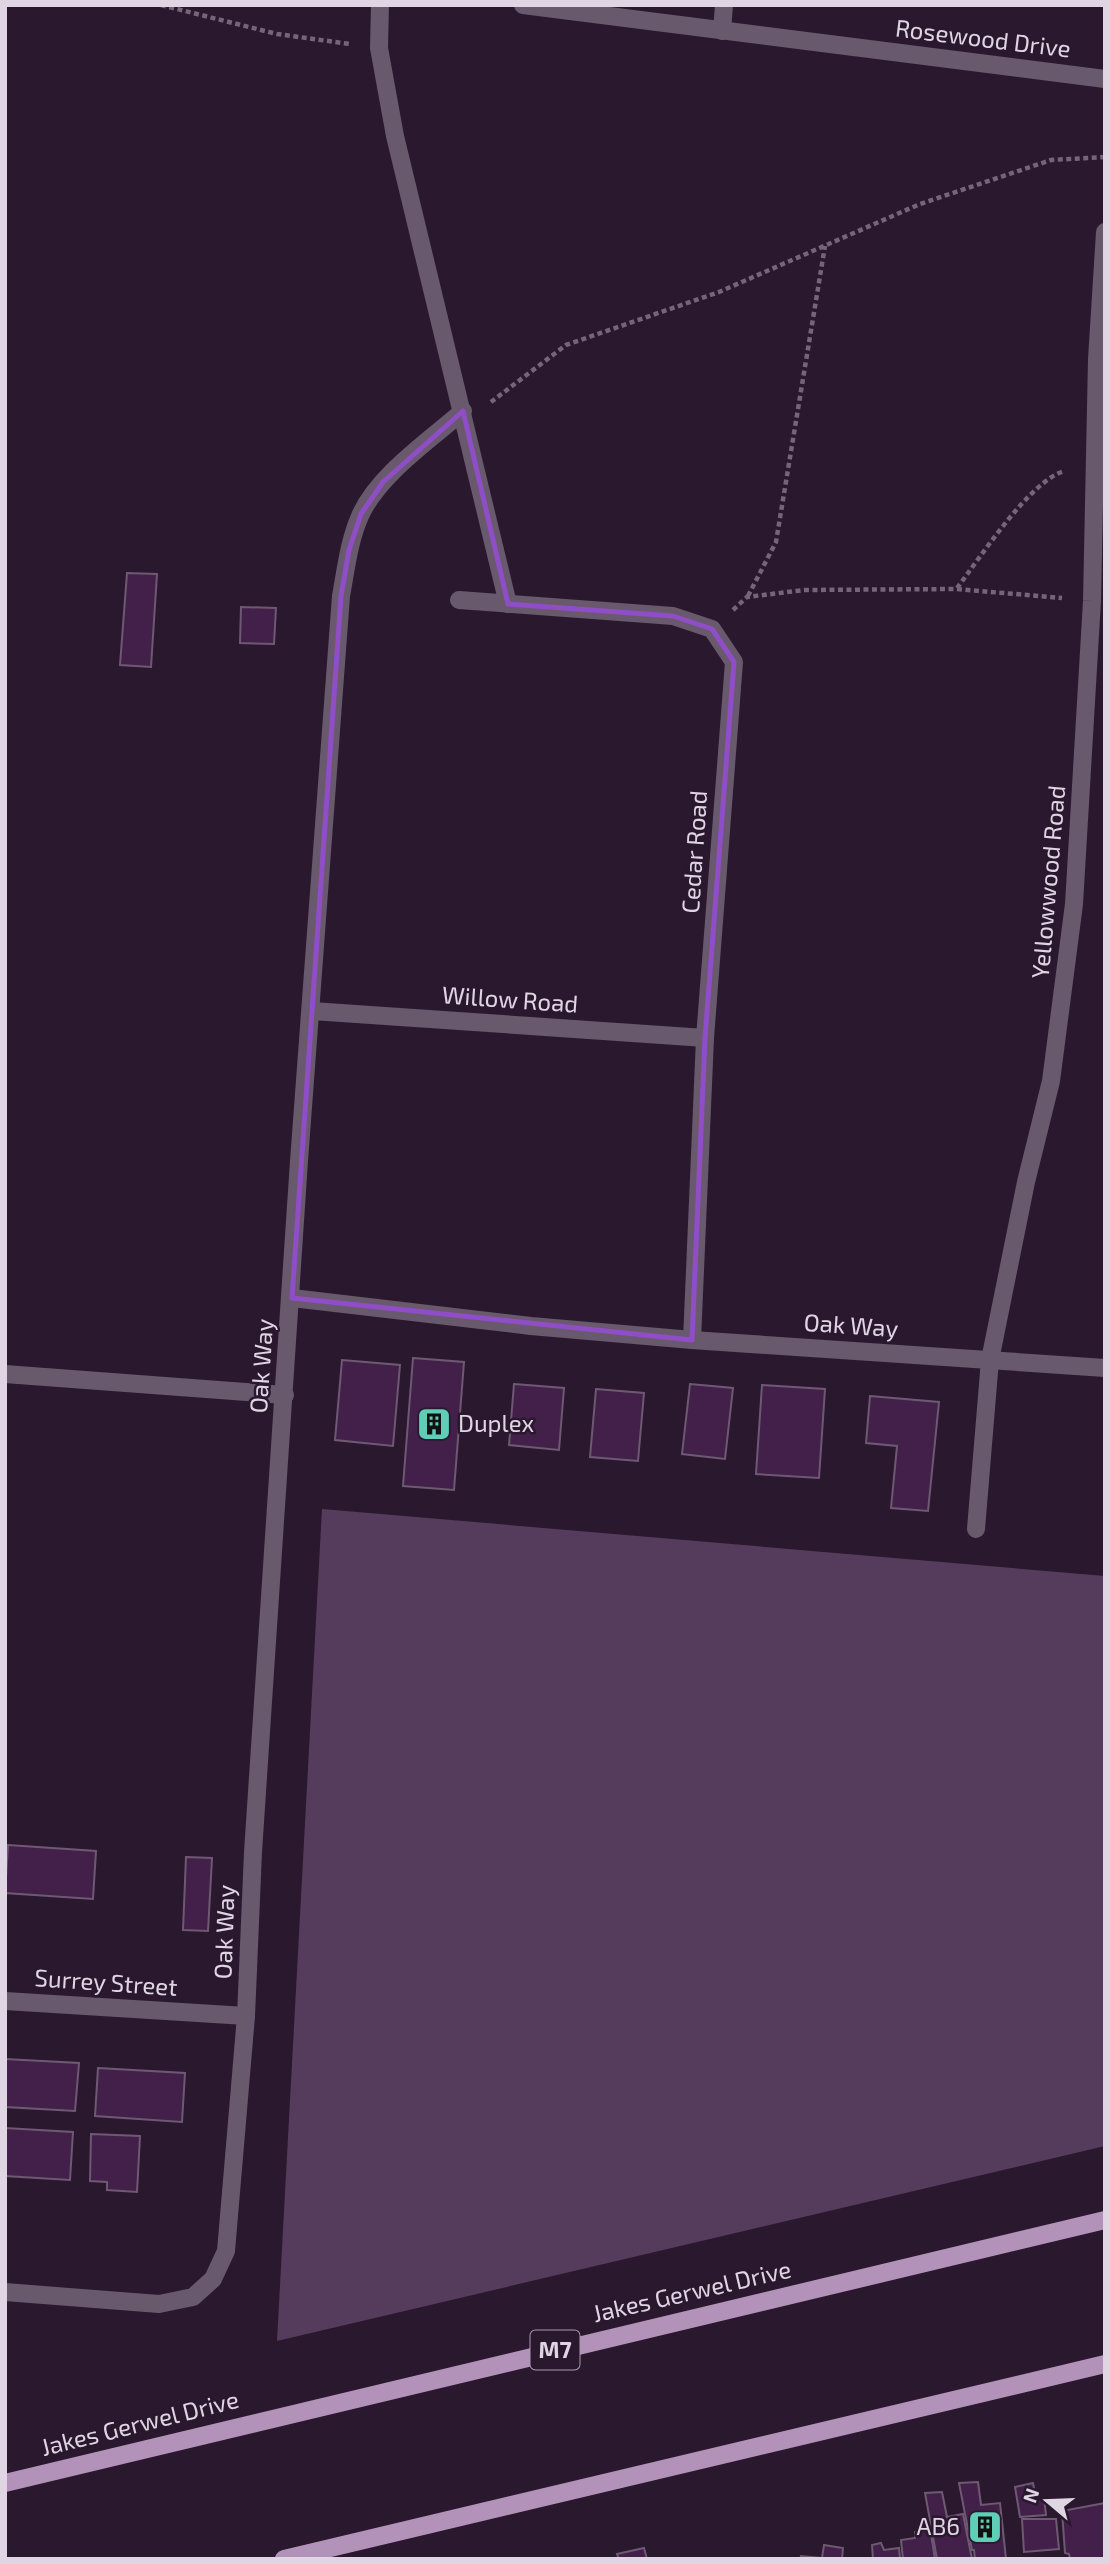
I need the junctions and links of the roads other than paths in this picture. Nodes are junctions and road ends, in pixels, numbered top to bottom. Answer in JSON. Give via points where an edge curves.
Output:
{"nodes":[{"id":1,"x":380,"y":5,"type":"edge"},
{"id":2,"x":523,"y":5,"type":"edge"},
{"id":3,"x":724,"y":5,"type":"edge"},
{"id":4,"x":722,"y":31,"type":"junction"},
{"id":5,"x":1105,"y":79,"type":"edge"},
{"id":6,"x":1105,"y":232,"type":"edge"},
{"id":7,"x":463,"y":411,"type":"junction"},
{"id":8,"x":1100,"y":464,"type":"edge"},
{"id":9,"x":459,"y":600,"type":"dead end"},
{"id":10,"x":508,"y":604,"type":"junction"},
{"id":11,"x":312,"y":1012,"type":"junction"},
{"id":12,"x":705,"y":1038,"type":"junction"},
{"id":13,"x":292,"y":1298,"type":"junction"},
{"id":14,"x":692,"y":1340,"type":"junction"},
{"id":15,"x":990,"y":1360,"type":"junction"},
{"id":16,"x":1105,"y":1368,"type":"edge"},
{"id":17,"x":5,"y":1374,"type":"edge"},
{"id":18,"x":285,"y":1395,"type":"junction"},
{"id":19,"x":976,"y":1529,"type":"dead end"},
{"id":20,"x":5,"y":2001,"type":"edge"},
{"id":21,"x":246,"y":2016,"type":"junction"},
{"id":22,"x":1105,"y":2220,"type":"edge"},
{"id":23,"x":5,"y":2292,"type":"edge"},
{"id":24,"x":1105,"y":2364,"type":"edge"},
{"id":25,"x":5,"y":2483,"type":"edge"},
{"id":26,"x":284,"y":2559,"type":"edge"}],
"edges":[{"from":1,"to":7,"type":"street","via":[[379,48],[395,136]]},
{"from":2,"to":4,"type":"street","name":"Rosewood Drive"},
{"from":3,"to":4,"type":"street"},
{"from":4,"to":5,"type":"street","name":"Rosewood Drive"},
{"from":6,"to":8,"type":"street","name":"Yellowwood Road","via":[[1097,359]]},
{"from":7,"to":10,"type":"street"},
{"from":7,"to":11,"type":"street","via":[[383,482],[361,514],[349,550],[341,596]]},
{"from":8,"to":15,"type":"street","name":"Yellowwood Road","via":[[1074,904],[1064,995],[1051,1081]]},
{"from":9,"to":10,"type":"street"},
{"from":10,"to":12,"type":"street","name":"Cedar Road","via":[[673,616],[712,629],[734,662]]},
{"from":11,"to":12,"type":"street","name":"Willow Road"},
{"from":11,"to":13,"type":"street"},
{"from":12,"to":14,"type":"street","name":"Cedar Road"},
{"from":13,"to":14,"type":"street","name":"Oak Way"},
{"from":13,"to":18,"type":"street","name":"Oak Way"},
{"from":14,"to":15,"type":"street","name":"Oak Way"},
{"from":15,"to":16,"type":"street","name":"Oak Way"},
{"from":15,"to":19,"type":"street","name":"Yellowwood Road"},
{"from":17,"to":18,"type":"street"},
{"from":18,"to":21,"type":"street","name":"Oak Way"},
{"from":20,"to":21,"type":"street","name":"Surrey Street"},
{"from":21,"to":23,"type":"street","name":"Oak Way","via":[[226,2251],[213,2279],[193,2297],[159,2304]]},
{"from":22,"to":25,"type":"main road","name":"Jakes Gerwel Drive","number":"M7"},
{"from":24,"to":26,"type":"main road"}]}
